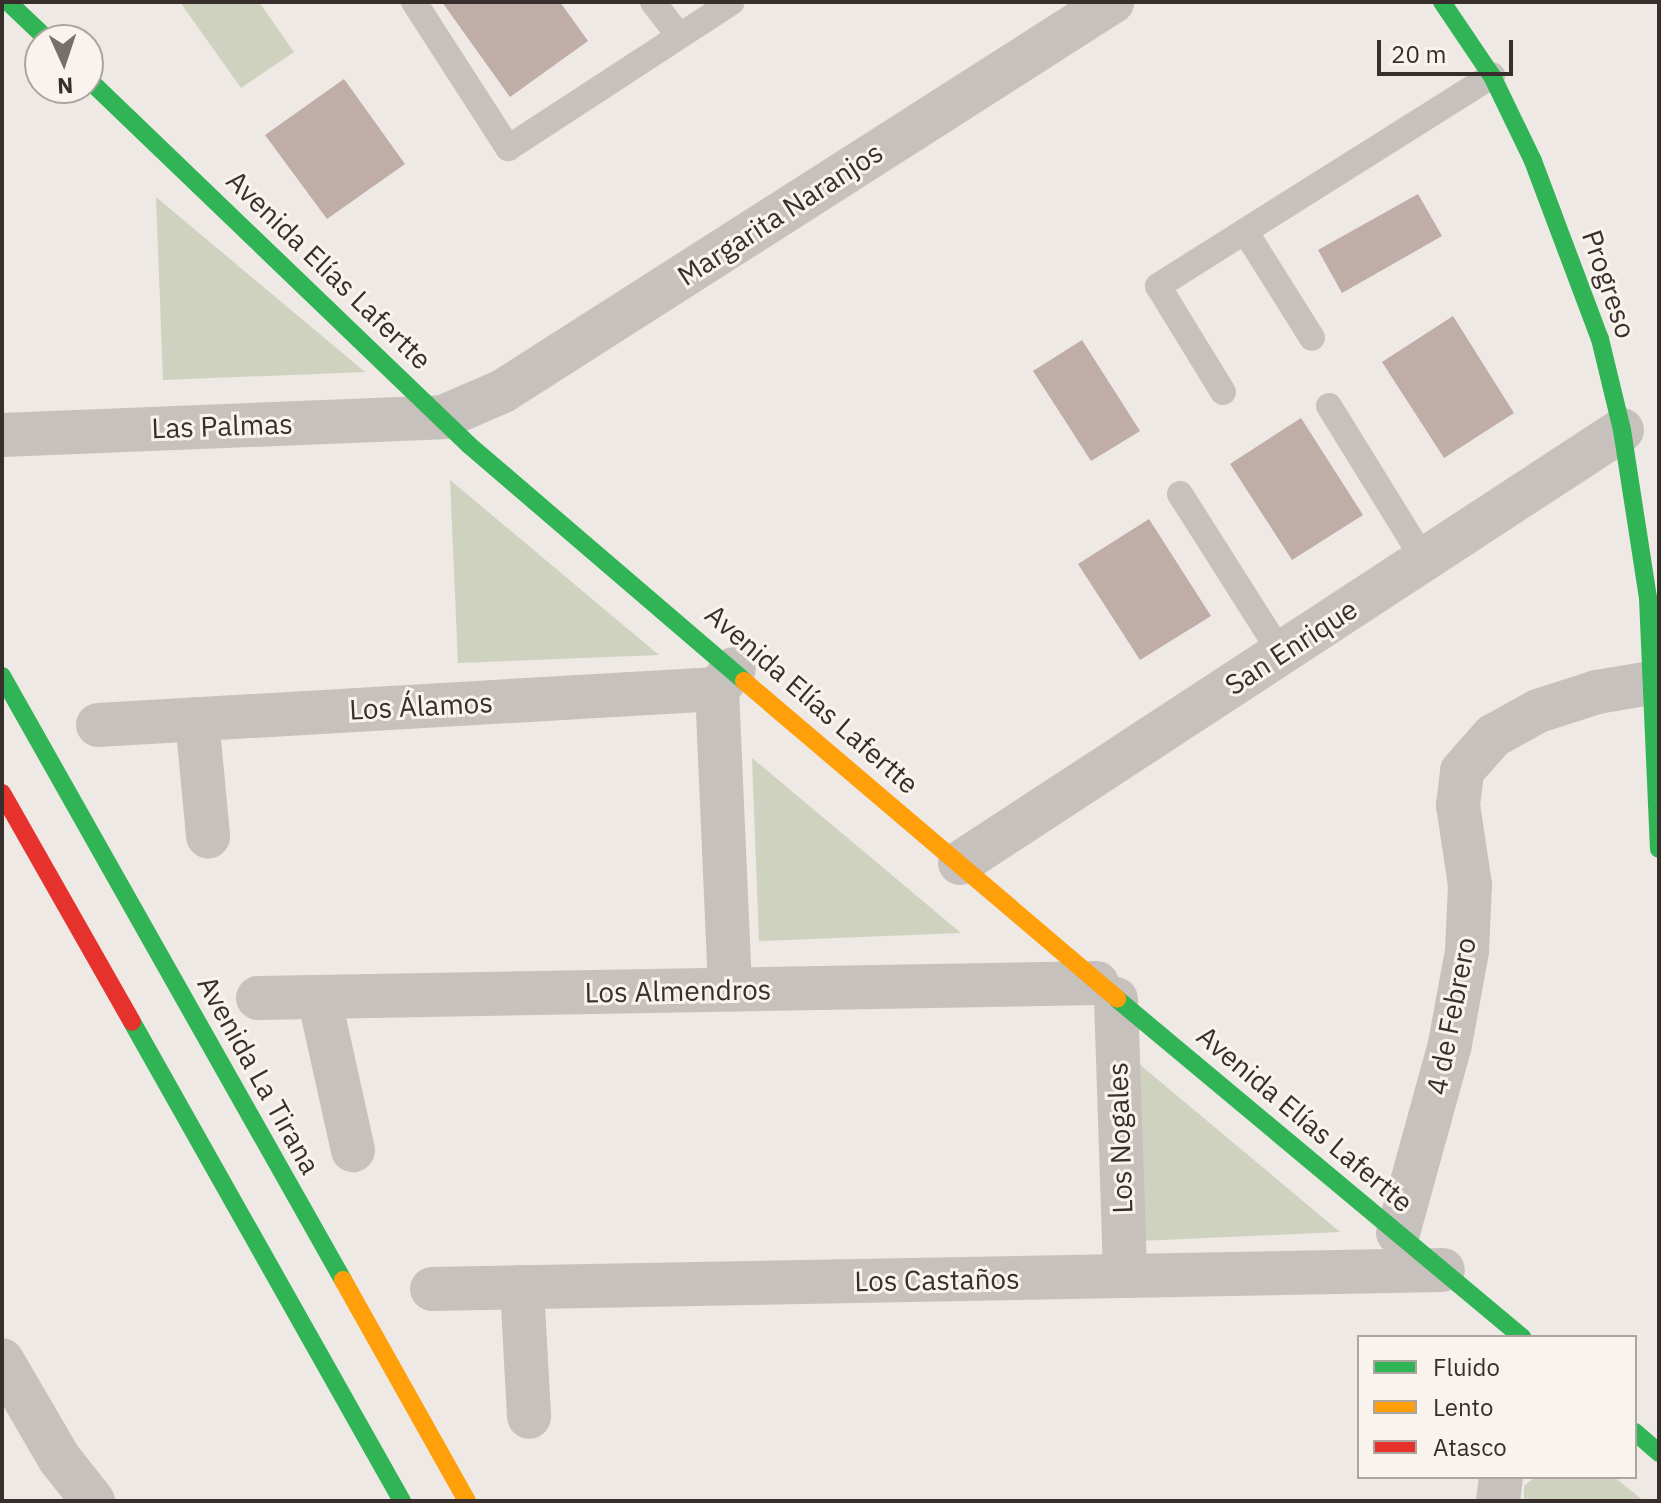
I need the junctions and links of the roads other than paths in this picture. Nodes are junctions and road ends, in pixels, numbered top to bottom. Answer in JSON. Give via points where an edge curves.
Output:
{"nodes":[{"id":1,"x":8,"y":2,"type":"edge"},
{"id":2,"x":414,"y":2,"type":"edge"},
{"id":3,"x":653,"y":2,"type":"edge"},
{"id":4,"x":732,"y":2,"type":"edge"},
{"id":5,"x":1112,"y":2,"type":"edge"},
{"id":6,"x":1442,"y":2,"type":"edge"},
{"id":7,"x":31,"y":24,"type":"edge"},
{"id":8,"x":679,"y":36,"type":"junction"},
{"id":9,"x":1492,"y":76,"type":"junction"},
{"id":10,"x":104,"y":94,"type":"edge"},
{"id":11,"x":1245,"y":231,"type":"junction"},
{"id":12,"x":1312,"y":338,"type":"dead end"},
{"id":13,"x":1223,"y":392,"type":"dead end"},
{"id":14,"x":1329,"y":406,"type":"dead end"},
{"id":15,"x":443,"y":417,"type":"junction"},
{"id":16,"x":1622,"y":430,"type":"junction"},
{"id":17,"x":2,"y":435,"type":"edge"},
{"id":18,"x":1180,"y":494,"type":"dead end"},
{"id":19,"x":1424,"y":560,"type":"junction"},
{"id":20,"x":1281,"y":653,"type":"junction"},
{"id":21,"x":2,"y":676,"type":"edge"},
{"id":22,"x":726,"y":679,"type":"junction"},
{"id":23,"x":1651,"y":683,"type":"junction"},
{"id":24,"x":197,"y":719,"type":"junction"},
{"id":25,"x":98,"y":725,"type":"dead end"},
{"id":26,"x":2,"y":793,"type":"edge"},
{"id":27,"x":208,"y":836,"type":"dead end"},
{"id":28,"x":1659,"y":849,"type":"edge"},
{"id":29,"x":960,"y":863,"type":"junction"},
{"id":30,"x":730,"y":990,"type":"junction"},
{"id":31,"x":1106,"y":991,"type":"junction"},
{"id":32,"x":319,"y":997,"type":"junction"},
{"id":33,"x":258,"y":998,"type":"dead end"},
{"id":34,"x":353,"y":1150,"type":"dead end"},
{"id":35,"x":1398,"y":1233,"type":"junction"},
{"id":36,"x":1443,"y":1270,"type":"junction"},
{"id":37,"x":1125,"y":1276,"type":"junction"},
{"id":38,"x":522,"y":1287,"type":"junction"},
{"id":39,"x":432,"y":1289,"type":"dead end"},
{"id":40,"x":1520,"y":1335,"type":"edge"},
{"id":41,"x":2,"y":1360,"type":"edge"},
{"id":42,"x":529,"y":1417,"type":"dead end"},
{"id":43,"x":1637,"y":1433,"type":"edge"},
{"id":44,"x":1657,"y":1447,"type":"edge"},
{"id":45,"x":1501,"y":1479,"type":"edge"},
{"id":46,"x":93,"y":1501,"type":"edge"},
{"id":47,"x":402,"y":1501,"type":"edge"},
{"id":48,"x":467,"y":1501,"type":"edge"},
{"id":49,"x":1498,"y":1501,"type":"edge"}],
"edges":[{"from":1,"to":7,"type":"main road"},
{"from":2,"to":8,"type":"lane","via":[[508,148]]},
{"from":3,"to":8,"type":"lane"},
{"from":4,"to":8,"type":"lane"},
{"from":5,"to":15,"type":"street","name":"Margarita Naranjos","via":[[503,391]]},
{"from":6,"to":9,"type":"main road","name":"Progreso"},
{"from":9,"to":11,"type":"lane"},
{"from":9,"to":16,"type":"main road","name":"Progreso","via":[[1569,249],[1600,339]]},
{"from":10,"to":15,"type":"main road","name":"Avenida Elías Lafertte"},
{"from":11,"to":12,"type":"lane"},
{"from":11,"to":13,"type":"lane","via":[[1158,286]]},
{"from":14,"to":19,"type":"lane"},
{"from":15,"to":17,"type":"street","name":"Las Palmas"},
{"from":15,"to":22,"type":"main road","name":"Avenida Elías Lafertte"},
{"from":16,"to":19,"type":"street","name":"San Enrique"},
{"from":16,"to":23,"type":"main road","name":"Progreso","via":[[1646,584]]},
{"from":18,"to":20,"type":"lane"},
{"from":19,"to":20,"type":"street","name":"San Enrique"},
{"from":20,"to":29,"type":"street","name":"San Enrique"},
{"from":21,"to":48,"type":"main road","name":"Avenida La Tirana"},
{"from":22,"to":24,"type":"street","name":"Los Álamos"},
{"from":22,"to":29,"type":"main road","name":"Avenida Elías Lafertte"},
{"from":22,"to":30,"type":"street"},
{"from":23,"to":28,"type":"main road","name":"Progreso"},
{"from":23,"to":35,"type":"street","name":"4 de Febrero","via":[[1597,692],[1538,711],[1480,745],[1462,771],[1458,805],[1470,885],[1467,951],[1450,1044]]},
{"from":24,"to":25,"type":"street","name":"Los Álamos"},
{"from":24,"to":27,"type":"street"},
{"from":26,"to":47,"type":"main road"},
{"from":29,"to":31,"type":"main road","name":"Avenida Elías Lafertte"},
{"from":30,"to":31,"type":"street","name":"Los Almendros"},
{"from":30,"to":32,"type":"street","name":"Los Almendros"},
{"from":31,"to":35,"type":"main road","name":"Avenida Elías Lafertte"},
{"from":31,"to":37,"type":"street","name":"Los Nogales"},
{"from":32,"to":33,"type":"street","name":"Los Almendros"},
{"from":32,"to":34,"type":"street"},
{"from":35,"to":36,"type":"main road","name":"Avenida Elías Lafertte"},
{"from":36,"to":37,"type":"street","name":"Los Castaños"},
{"from":36,"to":40,"type":"main road","name":"Avenida Elías Lafertte"},
{"from":37,"to":38,"type":"street","name":"Los Castaños"},
{"from":38,"to":39,"type":"street","name":"Los Castaños"},
{"from":38,"to":42,"type":"street"},
{"from":41,"to":46,"type":"street","via":[[59,1458]]},
{"from":43,"to":44,"type":"main road"},
{"from":45,"to":49,"type":"street"}]}
